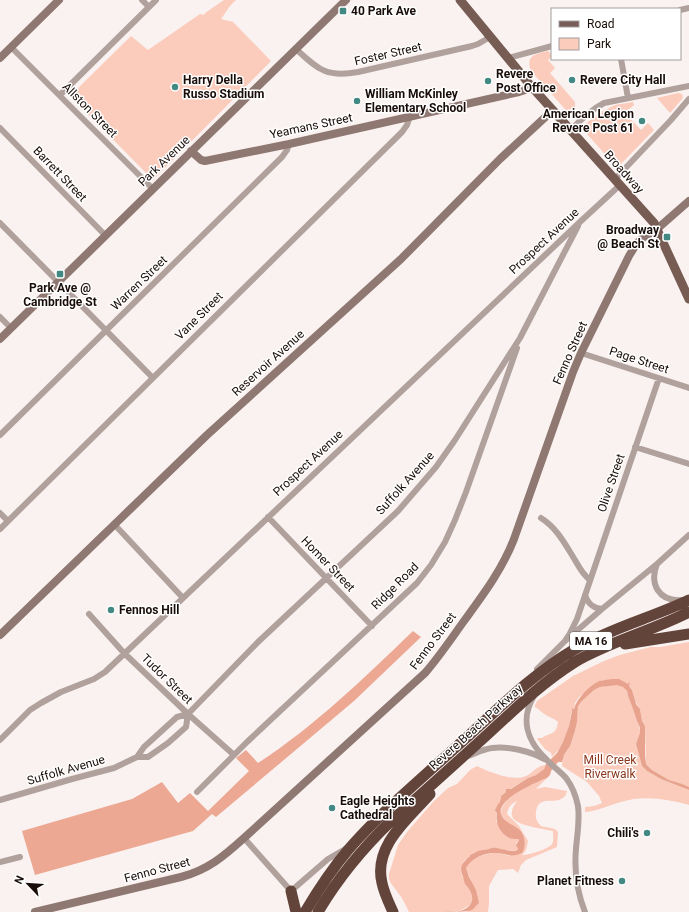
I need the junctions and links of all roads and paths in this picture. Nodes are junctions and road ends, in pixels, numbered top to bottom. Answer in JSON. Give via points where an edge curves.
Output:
{"nodes":[{"id":1,"x":59,"y":0,"type":"edge"},
{"id":2,"x":142,"y":0,"type":"edge"},
{"id":3,"x":156,"y":0,"type":"edge"},
{"id":4,"x":346,"y":0,"type":"edge"},
{"id":5,"x":460,"y":0,"type":"edge"},
{"id":6,"x":149,"y":7,"type":"junction"},
{"id":7,"x":490,"y":37,"type":"junction"},
{"id":8,"x":551,"y":46,"type":"edge"},
{"id":9,"x":11,"y":47,"type":"junction"},
{"id":10,"x":296,"y":49,"type":"junction"},
{"id":11,"x":0,"y":58,"type":"edge"},
{"id":12,"x":508,"y":58,"type":"junction"},
{"id":13,"x":621,"y":60,"type":"edge"},
{"id":14,"x":531,"y":86,"type":"junction"},
{"id":15,"x":689,"y":86,"type":"edge"},
{"id":16,"x":60,"y":95,"type":"junction"},
{"id":17,"x":628,"y":98,"type":"junction"},
{"id":18,"x":689,"y":99,"type":"edge"},
{"id":19,"x":553,"y":110,"type":"junction"},
{"id":20,"x":410,"y":116,"type":"junction"},
{"id":21,"x":0,"y":128,"type":"edge"},
{"id":22,"x":571,"y":130,"type":"junction"},
{"id":23,"x":289,"y":144,"type":"junction"},
{"id":24,"x":191,"y":151,"type":"junction"},
{"id":25,"x":617,"y":182,"type":"junction"},
{"id":26,"x":153,"y":189,"type":"junction"},
{"id":27,"x":689,"y":201,"type":"edge"},
{"id":28,"x":581,"y":221,"type":"junction"},
{"id":29,"x":0,"y":223,"type":"edge"},
{"id":30,"x":658,"y":230,"type":"junction"},
{"id":31,"x":105,"y":235,"type":"junction"},
{"id":32,"x":58,"y":282,"type":"junction"},
{"id":33,"x":686,"y":285,"type":"edge"},
{"id":34,"x":689,"y":299,"type":"edge"},
{"id":35,"x":0,"y":317,"type":"edge"},
{"id":36,"x":11,"y":328,"type":"junction"},
{"id":37,"x":106,"y":330,"type":"junction"},
{"id":38,"x":520,"y":338,"type":"junction"},
{"id":39,"x":0,"y":339,"type":"edge"},
{"id":40,"x":581,"y":353,"type":"junction"},
{"id":41,"x":153,"y":378,"type":"junction"},
{"id":42,"x":659,"y":378,"type":"junction"},
{"id":43,"x":689,"y":388,"type":"edge"},
{"id":44,"x":0,"y":435,"type":"edge"},
{"id":45,"x":635,"y":446,"type":"junction"},
{"id":46,"x":689,"y":464,"type":"edge"},
{"id":47,"x":0,"y":513,"type":"edge"},
{"id":48,"x":268,"y":517,"type":"junction"},
{"id":49,"x":541,"y":518,"type":"dead end"},
{"id":50,"x":8,"y":521,"type":"junction"},
{"id":51,"x":114,"y":524,"type":"junction"},
{"id":52,"x":0,"y":530,"type":"edge"},
{"id":53,"x":689,"y":535,"type":"edge"},
{"id":54,"x":657,"y":564,"type":"junction"},
{"id":55,"x":326,"y":577,"type":"junction"},
{"id":56,"x":590,"y":580,"type":"junction"},
{"id":57,"x":584,"y":595,"type":"junction"},
{"id":58,"x":182,"y":598,"type":"junction"},
{"id":59,"x":689,"y":599,"type":"edge"},
{"id":60,"x":602,"y":609,"type":"junction"},
{"id":61,"x":689,"y":612,"type":"edge"},
{"id":62,"x":89,"y":614,"type":"dead end"},
{"id":63,"x":372,"y":626,"type":"junction"},
{"id":64,"x":689,"y":634,"type":"edge"},
{"id":65,"x":0,"y":635,"type":"edge"},
{"id":66,"x":565,"y":641,"type":"junction"},
{"id":67,"x":596,"y":651,"type":"junction"},
{"id":68,"x":124,"y":653,"type":"junction"},
{"id":69,"x":540,"y":687,"type":"junction"},
{"id":70,"x":506,"y":702,"type":"junction"},
{"id":71,"x":188,"y":714,"type":"junction"},
{"id":72,"x":0,"y":740,"type":"edge"},
{"id":73,"x":234,"y":755,"type":"junction"},
{"id":74,"x":137,"y":757,"type":"junction"},
{"id":75,"x":547,"y":760,"type":"junction"},
{"id":76,"x":455,"y":764,"type":"junction"},
{"id":77,"x":197,"y":792,"type":"dead end"},
{"id":78,"x":0,"y":800,"type":"edge"},
{"id":79,"x":244,"y":838,"type":"junction"},
{"id":80,"x":352,"y":846,"type":"junction"},
{"id":81,"x":20,"y":857,"type":"dead end"},
{"id":82,"x":0,"y":862,"type":"edge"},
{"id":83,"x":291,"y":891,"type":"junction"},
{"id":84,"x":35,"y":912,"type":"edge"},
{"id":85,"x":296,"y":912,"type":"edge"},
{"id":86,"x":305,"y":912,"type":"edge"},
{"id":87,"x":318,"y":912,"type":"edge"},
{"id":88,"x":393,"y":912,"type":"edge"},
{"id":89,"x":585,"y":912,"type":"edge"}],
"edges":[{"from":1,"to":9,"type":"street"},
{"from":2,"to":6,"type":"street"},
{"from":3,"to":6,"type":"street"},
{"from":4,"to":10,"type":"street","name":"Park Avenue"},
{"from":5,"to":7,"type":"main road","name":"Broadway"},
{"from":6,"to":16,"type":"street"},
{"from":7,"to":10,"type":"street","name":"Foster Street","via":[[472,46],[343,75],[320,70]]},
{"from":7,"to":12,"type":"main road","name":"Broadway"},
{"from":8,"to":12,"type":"street"},
{"from":9,"to":11,"type":"street"},
{"from":9,"to":16,"type":"street","name":"Allston Street"},
{"from":10,"to":24,"type":"street","name":"Park Avenue"},
{"from":12,"to":14,"type":"main road","name":"Broadway"},
{"from":13,"to":17,"type":"street"},
{"from":14,"to":19,"type":"main road","name":"Broadway"},
{"from":14,"to":20,"type":"street","name":"Yeamans Street","via":[[520,92]]},
{"from":15,"to":17,"type":"street"},
{"from":16,"to":26,"type":"street","name":"Allston Street"},
{"from":17,"to":22,"type":"street","via":[[604,103],[592,110]]},
{"from":18,"to":25,"type":"street","name":"Prospect Avenue"},
{"from":19,"to":22,"type":"main road","name":"Broadway"},
{"from":19,"to":51,"type":"street","name":"Reservoir Avenue","via":[[500,159],[401,259],[207,435]]},
{"from":20,"to":23,"type":"street","name":"Yeamans Street"},
{"from":20,"to":41,"type":"street","name":"Vane Street","via":[[402,132]]},
{"from":21,"to":31,"type":"street","name":"Barrett Street"},
{"from":22,"to":25,"type":"main road","name":"Broadway"},
{"from":23,"to":24,"type":"street","name":"Yeamans Street","via":[[204,161]]},
{"from":23,"to":37,"type":"street","name":"Warren Street","via":[[282,157]]},
{"from":24,"to":26,"type":"street","name":"Park Avenue"},
{"from":25,"to":28,"type":"street","name":"Prospect Avenue"},
{"from":25,"to":30,"type":"main road","name":"Broadway"},
{"from":26,"to":31,"type":"street","name":"Park Avenue"},
{"from":27,"to":30,"type":"street","name":"Fenno Street"},
{"from":28,"to":38,"type":"street","name":"Suffolk Avenue"},
{"from":28,"to":48,"type":"street","name":"Prospect Avenue"},
{"from":29,"to":32,"type":"street"},
{"from":30,"to":33,"type":"main road","name":"Broadway"},
{"from":30,"to":40,"type":"street","name":"Fenno Street","via":[[637,243]]},
{"from":31,"to":32,"type":"street","name":"Park Avenue"},
{"from":32,"to":36,"type":"street","name":"Park Avenue"},
{"from":32,"to":37,"type":"street"},
{"from":33,"to":34,"type":"main road","name":"Broadway"},
{"from":35,"to":36,"type":"street"},
{"from":36,"to":39,"type":"street","name":"Park Avenue"},
{"from":37,"to":41,"type":"street"},
{"from":37,"to":44,"type":"street","name":"Warren Street"},
{"from":38,"to":55,"type":"street","name":"Suffolk Avenue","via":[[436,467],[398,511]]},
{"from":38,"to":63,"type":"street","name":"Ridge Road","via":[[456,520],[445,542],[417,583]]},
{"from":40,"to":42,"type":"street","name":"Page Street"},
{"from":40,"to":79,"type":"street","name":"Fenno Street","via":[[512,545],[491,583],[422,676]]},
{"from":41,"to":50,"type":"street","name":"Vane Street"},
{"from":42,"to":43,"type":"street","name":"Page Street"},
{"from":42,"to":45,"type":"street","name":"Olive Street"},
{"from":45,"to":46,"type":"street"},
{"from":45,"to":56,"type":"street","name":"Olive Street"},
{"from":47,"to":50,"type":"street"},
{"from":48,"to":55,"type":"street","name":"Homer Street"},
{"from":48,"to":58,"type":"street","name":"Prospect Avenue"},
{"from":49,"to":56,"type":"street","via":[[558,534],[581,571]]},
{"from":50,"to":52,"type":"street","name":"Vane Street"},
{"from":51,"to":58,"type":"street"},
{"from":51,"to":65,"type":"street","name":"Reservoir Avenue"},
{"from":53,"to":54,"type":"street","name":"Revere Beach Parkway"},
{"from":54,"to":59,"type":"street","name":"Revere Beach Parkway","via":[[654,582],[660,594],[674,600]]},
{"from":54,"to":60,"type":"street","name":"Revere Beach Parkway"},
{"from":55,"to":63,"type":"street","name":"Homer Street"},
{"from":55,"to":71,"type":"street","name":"Suffolk Avenue"},
{"from":56,"to":57,"type":"street","name":"Olive Street"},
{"from":57,"to":60,"type":"street","via":[[591,605]]},
{"from":57,"to":66,"type":"street","name":"Olive Street"},
{"from":58,"to":68,"type":"street","name":"Prospect Avenue"},
{"from":59,"to":70,"type":"highway","name":"Revere Beach Parkway","number":"MA 16","via":[[579,647],[543,670]]},
{"from":60,"to":66,"type":"street","name":"Revere Beach Parkway"},
{"from":61,"to":67,"type":"highway","name":"Revere Beach Parkway","number":"MA 16"},
{"from":62,"to":68,"type":"street","name":"Tudor Street"},
{"from":63,"to":73,"type":"street","name":"Ridge Road"},
{"from":64,"to":67,"type":"highway","via":[[634,642]]},
{"from":66,"to":70,"type":"street","name":"Revere Beach Parkway"},
{"from":67,"to":69,"type":"highway","name":"Revere Beach Parkway","number":"MA 16","via":[[567,667]]},
{"from":68,"to":71,"type":"street","name":"Tudor Street"},
{"from":68,"to":72,"type":"street","name":"Prospect Avenue","via":[[94,679],[61,692],[30,710]]},
{"from":69,"to":75,"type":"street","via":[[529,706],[526,724],[532,741]]},
{"from":69,"to":76,"type":"highway","name":"Revere Beach Parkway","number":"MA 16"},
{"from":70,"to":80,"type":"highway","name":"Revere Beach Parkway","number":"MA 16","via":[[391,806]]},
{"from":71,"to":73,"type":"street","name":"Tudor Street"},
{"from":71,"to":74,"type":"street","name":"Suffolk Avenue","via":[[177,718]]},
{"from":71,"to":74,"type":"street","name":"Suffolk Avenue","via":[[186,726],[168,743],[148,757]]},
{"from":73,"to":77,"type":"street","name":"Ridge Road"},
{"from":74,"to":78,"type":"street","name":"Suffolk Avenue","via":[[114,768]]},
{"from":75,"to":76,"type":"street","via":[[527,752],[496,748],[477,752]]},
{"from":75,"to":89,"type":"street","via":[[568,781],[578,805],[576,871],[578,892]]},
{"from":76,"to":87,"type":"highway","name":"Revere Beach Parkway","number":"MA 16","via":[[368,844],[340,878]]},
{"from":76,"to":88,"type":"highway","via":[[385,848],[380,863],[380,878]]},
{"from":79,"to":83,"type":"street"},
{"from":79,"to":84,"type":"street","name":"Fenno Street","via":[[225,855],[191,874]]},
{"from":80,"to":83,"type":"street","via":[[328,859]]},
{"from":80,"to":86,"type":"highway","name":"Revere Beach Parkway","number":"MA 16","via":[[323,883]]},
{"from":81,"to":82,"type":"street"},
{"from":83,"to":85,"type":"highway"}]}
